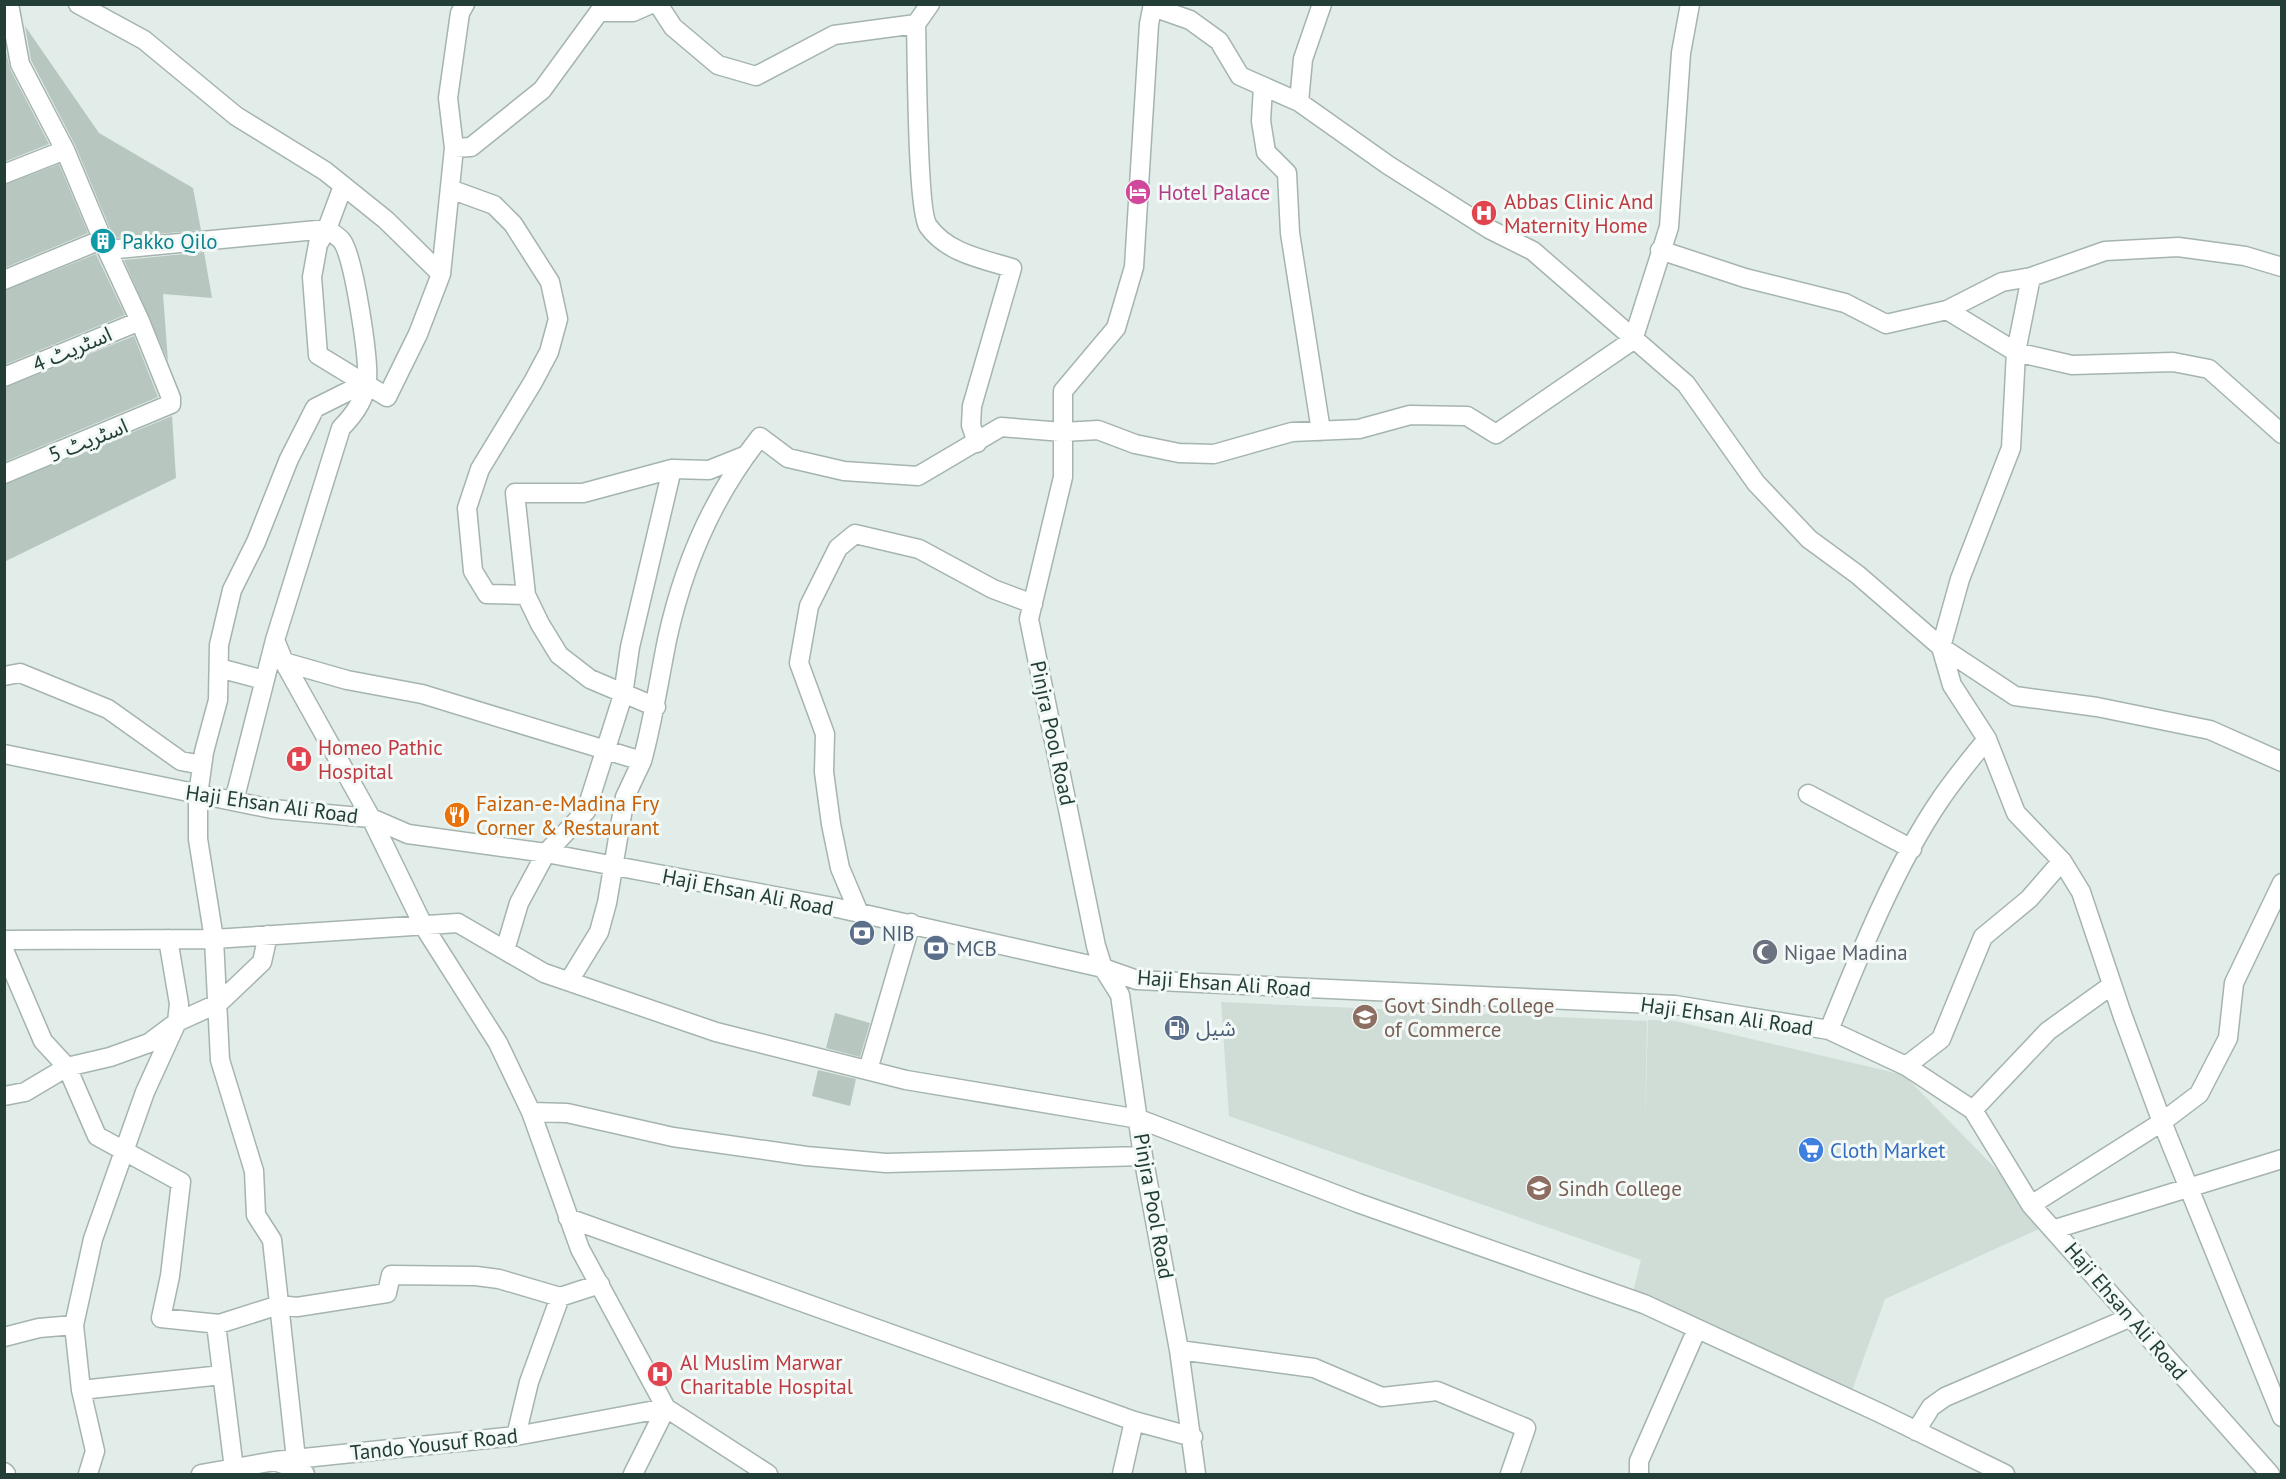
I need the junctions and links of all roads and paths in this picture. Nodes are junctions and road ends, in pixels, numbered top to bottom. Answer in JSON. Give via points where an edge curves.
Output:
{"nodes":[{"id":1,"x":9,"y":4,"type":"edge"},
{"id":2,"x":78,"y":4,"type":"edge"},
{"id":3,"x":651,"y":4,"type":"edge"},
{"id":4,"x":658,"y":4,"type":"edge"},
{"id":5,"x":930,"y":4,"type":"edge"},
{"id":6,"x":1322,"y":4,"type":"edge"},
{"id":7,"x":1690,"y":4,"type":"edge"},
{"id":8,"x":1153,"y":6,"type":"edge"},
{"id":9,"x":461,"y":7,"type":"edge"},
{"id":10,"x":916,"y":24,"type":"junction"},
{"id":11,"x":12,"y":68,"type":"edge"},
{"id":12,"x":1263,"y":87,"type":"junction"},
{"id":13,"x":1299,"y":102,"type":"junction"},
{"id":14,"x":454,"y":148,"type":"junction"},
{"id":15,"x":65,"y":150,"type":"junction"},
{"id":16,"x":4,"y":174,"type":"edge"},
{"id":17,"x":343,"y":186,"type":"junction"},
{"id":18,"x":450,"y":189,"type":"junction"},
{"id":19,"x":327,"y":229,"type":"junction"},
{"id":20,"x":105,"y":245,"type":"junction"},
{"id":21,"x":1660,"y":250,"type":"junction"},
{"id":22,"x":2282,"y":267,"type":"edge"},
{"id":23,"x":441,"y":274,"type":"junction"},
{"id":24,"x":2031,"y":278,"type":"junction"},
{"id":25,"x":4,"y":280,"type":"edge"},
{"id":26,"x":1947,"y":310,"type":"junction"},
{"id":27,"x":140,"y":321,"type":"junction"},
{"id":28,"x":1633,"y":340,"type":"junction"},
{"id":29,"x":2016,"y":352,"type":"junction"},
{"id":30,"x":4,"y":377,"type":"edge"},
{"id":31,"x":367,"y":382,"type":"junction"},
{"id":32,"x":1321,"y":431,"type":"junction"},
{"id":33,"x":1063,"y":432,"type":"junction"},
{"id":34,"x":2282,"y":434,"type":"edge"},
{"id":35,"x":977,"y":442,"type":"junction"},
{"id":36,"x":745,"y":455,"type":"junction"},
{"id":37,"x":672,"y":469,"type":"junction"},
{"id":38,"x":4,"y":474,"type":"edge"},
{"id":39,"x":526,"y":595,"type":"junction"},
{"id":40,"x":1033,"y":604,"type":"junction"},
{"id":41,"x":275,"y":640,"type":"junction"},
{"id":42,"x":1941,"y":647,"type":"junction"},
{"id":43,"x":284,"y":662,"type":"junction"},
{"id":44,"x":219,"y":669,"type":"junction"},
{"id":45,"x":4,"y":676,"type":"edge"},
{"id":46,"x":264,"y":680,"type":"junction"},
{"id":47,"x":623,"y":695,"type":"junction"},
{"id":48,"x":656,"y":708,"type":"junction"},
{"id":49,"x":1987,"y":739,"type":"junction"},
{"id":50,"x":607,"y":751,"type":"junction"},
{"id":51,"x":4,"y":754,"type":"edge"},
{"id":52,"x":175,"y":757,"type":"junction"},
{"id":53,"x":642,"y":761,"type":"junction"},
{"id":54,"x":2282,"y":762,"type":"edge"},
{"id":55,"x":202,"y":765,"type":"junction"},
{"id":56,"x":165,"y":789,"type":"junction"},
{"id":57,"x":1808,"y":794,"type":"dead end"},
{"id":58,"x":198,"y":795,"type":"junction"},
{"id":59,"x":234,"y":801,"type":"junction"},
{"id":60,"x":370,"y":818,"type":"junction"},
{"id":61,"x":1911,"y":849,"type":"junction"},
{"id":62,"x":546,"y":853,"type":"junction"},
{"id":63,"x":2062,"y":861,"type":"junction"},
{"id":64,"x":612,"y":866,"type":"junction"},
{"id":65,"x":2281,"y":886,"type":"edge"},
{"id":66,"x":860,"y":913,"type":"junction"},
{"id":67,"x":911,"y":923,"type":"junction"},
{"id":68,"x":423,"y":925,"type":"junction"},
{"id":69,"x":268,"y":935,"type":"junction"},
{"id":70,"x":168,"y":939,"type":"junction"},
{"id":71,"x":214,"y":939,"type":"junction"},
{"id":72,"x":4,"y":940,"type":"edge"},
{"id":73,"x":4,"y":950,"type":"edge"},
{"id":74,"x":505,"y":950,"type":"junction"},
{"id":75,"x":1103,"y":968,"type":"junction"},
{"id":76,"x":569,"y":981,"type":"junction"},
{"id":77,"x":2112,"y":985,"type":"junction"},
{"id":78,"x":219,"y":1003,"type":"junction"},
{"id":79,"x":177,"y":1022,"type":"junction"},
{"id":80,"x":1829,"y":1030,"type":"junction"},
{"id":81,"x":1906,"y":1066,"type":"junction"},
{"id":82,"x":67,"y":1067,"type":"junction"},
{"id":83,"x":868,"y":1070,"type":"junction"},
{"id":84,"x":4,"y":1096,"type":"edge"},
{"id":85,"x":1973,"y":1110,"type":"junction"},
{"id":86,"x":531,"y":1112,"type":"junction"},
{"id":87,"x":1139,"y":1119,"type":"junction"},
{"id":88,"x":2162,"y":1122,"type":"junction"},
{"id":89,"x":124,"y":1150,"type":"junction"},
{"id":90,"x":1143,"y":1156,"type":"junction"},
{"id":91,"x":2282,"y":1160,"type":"edge"},
{"id":92,"x":2187,"y":1187,"type":"junction"},
{"id":93,"x":2031,"y":1205,"type":"junction"},
{"id":94,"x":568,"y":1218,"type":"junction"},
{"id":95,"x":2055,"y":1229,"type":"junction"},
{"id":96,"x":600,"y":1284,"type":"junction"},
{"id":97,"x":560,"y":1297,"type":"junction"},
{"id":98,"x":279,"y":1305,"type":"junction"},
{"id":99,"x":2131,"y":1317,"type":"junction"},
{"id":100,"x":216,"y":1324,"type":"junction"},
{"id":101,"x":74,"y":1325,"type":"junction"},
{"id":102,"x":1697,"y":1329,"type":"junction"},
{"id":103,"x":4,"y":1337,"type":"edge"},
{"id":104,"x":1179,"y":1350,"type":"junction"},
{"id":105,"x":222,"y":1375,"type":"junction"},
{"id":106,"x":81,"y":1390,"type":"junction"},
{"id":107,"x":666,"y":1408,"type":"junction"},
{"id":108,"x":2282,"y":1417,"type":"edge"},
{"id":109,"x":1134,"y":1421,"type":"junction"},
{"id":110,"x":1916,"y":1431,"type":"junction"},
{"id":111,"x":516,"y":1436,"type":"junction"},
{"id":112,"x":1193,"y":1437,"type":"junction"},
{"id":113,"x":301,"y":1467,"type":"edge"},
{"id":114,"x":234,"y":1469,"type":"junction"},
{"id":115,"x":87,"y":1474,"type":"edge"},
{"id":116,"x":201,"y":1474,"type":"edge"},
{"id":117,"x":633,"y":1474,"type":"edge"},
{"id":118,"x":768,"y":1474,"type":"edge"},
{"id":119,"x":1122,"y":1474,"type":"edge"},
{"id":120,"x":1197,"y":1474,"type":"edge"},
{"id":121,"x":1510,"y":1474,"type":"edge"},
{"id":122,"x":1639,"y":1474,"type":"edge"},
{"id":123,"x":2004,"y":1474,"type":"edge"},
{"id":124,"x":2270,"y":1474,"type":"edge"}],
"edges":[{"from":1,"to":11,"type":"street"},
{"from":2,"to":17,"type":"street","via":[[144,40],[236,116]]},
{"from":3,"to":14,"type":"street","via":[[633,12],[599,12],[542,90],[471,147]]},
{"from":4,"to":10,"type":"street","via":[[673,27],[718,65],[756,76],[834,35]]},
{"from":5,"to":10,"type":"street"},
{"from":6,"to":13,"type":"street","via":[[1303,59]]},
{"from":7,"to":21,"type":"street","via":[[1681,53],[1669,227]]},
{"from":8,"to":12,"type":"street","via":[[1190,20],[1219,41],[1240,76]]},
{"from":8,"to":33,"type":"street","name":"Pinjra Pool Road","via":[[1136,196],[1134,267],[1116,328],[1063,392]]},
{"from":9,"to":14,"type":"street","via":[[448,98]]},
{"from":10,"to":35,"type":"street","via":[[926,224],[948,247],[1012,268],[972,406],[971,425]]},
{"from":11,"to":15,"type":"street"},
{"from":12,"to":13,"type":"street"},
{"from":12,"to":32,"type":"street","via":[[1266,152],[1287,173],[1290,232]]},
{"from":13,"to":28,"type":"street","via":[[1388,165],[1489,229],[1533,251]]},
{"from":14,"to":18,"type":"street"},
{"from":15,"to":16,"type":"street"},
{"from":15,"to":20,"type":"street"},
{"from":17,"to":19,"type":"street"},
{"from":17,"to":23,"type":"street","via":[[387,220]]},
{"from":18,"to":23,"type":"street"},
{"from":18,"to":39,"type":"street","via":[[494,205],[513,224],[550,282],[558,319],[549,352],[480,469],[467,507],[473,571],[487,594]]},
{"from":19,"to":20,"type":"street"},
{"from":19,"to":31,"type":"street","via":[[342,241],[348,259],[365,337]]},
{"from":19,"to":31,"type":"street","via":[[318,244],[312,277],[318,355]]},
{"from":20,"to":25,"type":"street"},
{"from":20,"to":27,"type":"street"},
{"from":21,"to":26,"type":"street","via":[[1745,278],[1845,303],[1886,324]]},
{"from":21,"to":28,"type":"street"},
{"from":22,"to":24,"type":"street","via":[[2245,256],[2178,247],[2105,251]]},
{"from":23,"to":31,"type":"street","via":[[418,334],[387,397]]},
{"from":24,"to":26,"type":"street","via":[[2002,282]]},
{"from":24,"to":29,"type":"street"},
{"from":26,"to":29,"type":"street"},
{"from":27,"to":30,"type":"street","name":"اسٹریٹ 4"},
{"from":27,"to":38,"type":"street","name":"اسٹریٹ 5","via":[[171,404]]},
{"from":28,"to":32,"type":"street","via":[[1496,434],[1467,416],[1410,416],[1359,429]]},
{"from":28,"to":42,"type":"street","via":[[1686,384],[1756,483],[1809,539],[1858,575]]},
{"from":29,"to":34,"type":"street","via":[[2072,365],[2173,362],[2209,369]]},
{"from":29,"to":42,"type":"street","via":[[2011,448],[1960,579]]},
{"from":31,"to":41,"type":"street","via":[[358,410],[341,428]]},
{"from":31,"to":44,"type":"street","via":[[315,408],[232,590],[219,645]]},
{"from":32,"to":33,"type":"street","via":[[1292,432],[1214,454],[1179,453],[1135,444],[1098,430]]},
{"from":33,"to":35,"type":"street","via":[[1001,428]]},
{"from":33,"to":40,"type":"street","name":"Pinjra Pool Road","via":[[1064,477]]},
{"from":35,"to":36,"type":"street","via":[[918,476],[844,471],[788,458],[760,437]]},
{"from":36,"to":37,"type":"street","via":[[709,470]]},
{"from":36,"to":48,"type":"street","via":[[707,520],[686,574],[667,638]]},
{"from":37,"to":39,"type":"street","via":[[583,492],[515,493]]},
{"from":37,"to":47,"type":"street","via":[[630,647]]},
{"from":39,"to":47,"type":"street","via":[[559,655],[590,680]]},
{"from":40,"to":66,"type":"street","via":[[993,589],[919,549],[855,534],[838,548],[809,606],[799,663],[825,734],[824,772],[840,868]]},
{"from":40,"to":75,"type":"street","name":"Pinjra Pool Road","via":[[1029,619]]},
{"from":41,"to":43,"type":"street"},
{"from":41,"to":46,"type":"street"},
{"from":42,"to":49,"type":"street","via":[[1952,685]]},
{"from":42,"to":54,"type":"street","via":[[2015,696],[2097,707],[2210,730]]},
{"from":43,"to":50,"type":"street","via":[[347,680],[422,694]]},
{"from":43,"to":60,"type":"street"},
{"from":44,"to":46,"type":"street"},
{"from":44,"to":55,"type":"street","via":[[218,700]]},
{"from":45,"to":52,"type":"street","via":[[20,674],[108,709]]},
{"from":46,"to":59,"type":"street"},
{"from":47,"to":48,"type":"street"},
{"from":47,"to":50,"type":"street"},
{"from":48,"to":53,"type":"street"},
{"from":49,"to":61,"type":"street","via":[[1940,800]]},
{"from":49,"to":63,"type":"street","via":[[2016,813]]},
{"from":50,"to":53,"type":"street"},
{"from":50,"to":62,"type":"street","via":[[586,811]]},
{"from":51,"to":56,"type":"street","name":"Haji Ehsan Ali Road"},
{"from":52,"to":55,"type":"street"},
{"from":52,"to":56,"type":"street"},
{"from":53,"to":64,"type":"street","via":[[625,797]]},
{"from":55,"to":58,"type":"street"},
{"from":56,"to":58,"type":"street","name":"Haji Ehsan Ali Road"},
{"from":57,"to":61,"type":"street"},
{"from":58,"to":59,"type":"street","name":"Haji Ehsan Ali Road"},
{"from":58,"to":71,"type":"street","via":[[198,839]]},
{"from":59,"to":60,"type":"street","name":"Haji Ehsan Ali Road","via":[[272,809]]},
{"from":60,"to":62,"type":"street","name":"Haji Ehsan Ali Road","via":[[408,834]]},
{"from":60,"to":68,"type":"street"},
{"from":61,"to":80,"type":"street"},
{"from":62,"to":64,"type":"street","name":"Haji Ehsan Ali Road"},
{"from":62,"to":74,"type":"street","via":[[519,903]]},
{"from":63,"to":77,"type":"street","via":[[2082,892]]},
{"from":63,"to":81,"type":"street","via":[[2029,899],[1983,937],[1941,1039]]},
{"from":64,"to":66,"type":"street","name":"Haji Ehsan Ali Road"},
{"from":64,"to":76,"type":"street","via":[[608,903],[599,932]]},
{"from":65,"to":88,"type":"street","via":[[2234,983],[2228,1038],[2199,1094]]},
{"from":66,"to":67,"type":"street","name":"Haji Ehsan Ali Road"},
{"from":67,"to":75,"type":"street","name":"Haji Ehsan Ali Road"},
{"from":67,"to":83,"type":"street"},
{"from":68,"to":69,"type":"street"},
{"from":68,"to":74,"type":"street","via":[[458,923]]},
{"from":68,"to":86,"type":"street","via":[[498,1043]]},
{"from":69,"to":71,"type":"street"},
{"from":69,"to":78,"type":"street","via":[[262,962]]},
{"from":70,"to":71,"type":"street"},
{"from":70,"to":72,"type":"street"},
{"from":70,"to":79,"type":"street","via":[[179,1004]]},
{"from":71,"to":78,"type":"street"},
{"from":73,"to":82,"type":"street","via":[[43,1041]]},
{"from":74,"to":76,"type":"street","via":[[544,973]]},
{"from":75,"to":80,"type":"street","name":"Haji Ehsan Ali Road","via":[[1137,980],[1675,1005]]},
{"from":75,"to":87,"type":"street","name":"Pinjra Pool Road","via":[[1120,995]]},
{"from":76,"to":83,"type":"street","via":[[716,1032]]},
{"from":77,"to":85,"type":"street","via":[[2048,1031]]},
{"from":77,"to":88,"type":"street"},
{"from":78,"to":79,"type":"street"},
{"from":78,"to":98,"type":"street","via":[[220,1060],[254,1171],[256,1215],[272,1240]]},
{"from":79,"to":82,"type":"street","via":[[149,1043]]},
{"from":79,"to":89,"type":"street","via":[[156,1064]]},
{"from":80,"to":81,"type":"street","name":"Haji Ehsan Ali Road"},
{"from":81,"to":85,"type":"street","name":"Haji Ehsan Ali Road"},
{"from":82,"to":84,"type":"street","via":[[25,1092]]},
{"from":82,"to":89,"type":"street","via":[[97,1136]]},
{"from":83,"to":87,"type":"street","via":[[906,1080]]},
{"from":85,"to":93,"type":"street","name":"Haji Ehsan Ali Road"},
{"from":86,"to":90,"type":"street","via":[[567,1113],[673,1137],[886,1163]]},
{"from":86,"to":94,"type":"street"},
{"from":87,"to":90,"type":"street","name":"Pinjra Pool Road"},
{"from":87,"to":102,"type":"street","via":[[1358,1203],[1644,1304]]},
{"from":88,"to":92,"type":"street"},
{"from":88,"to":93,"type":"street"},
{"from":89,"to":100,"type":"street","via":[[181,1182],[161,1318]]},
{"from":89,"to":101,"type":"street","via":[[93,1239]]},
{"from":90,"to":104,"type":"street","name":"Pinjra Pool Road"},
{"from":91,"to":92,"type":"street"},
{"from":92,"to":95,"type":"street"},
{"from":92,"to":108,"type":"street"},
{"from":93,"to":95,"type":"street","name":"Haji Ehsan Ali Road"},
{"from":94,"to":96,"type":"street"},
{"from":94,"to":109,"type":"street"},
{"from":95,"to":99,"type":"street","name":"Haji Ehsan Ali Road"},
{"from":96,"to":97,"type":"street"},
{"from":96,"to":107,"type":"street"},
{"from":97,"to":98,"type":"street","via":[[500,1279],[391,1275],[387,1293]]},
{"from":97,"to":111,"type":"street","via":[[529,1382]]},
{"from":98,"to":100,"type":"street"},
{"from":98,"to":113,"type":"street"},
{"from":99,"to":110,"type":"street","via":[[1945,1397],[1931,1407]]},
{"from":99,"to":124,"type":"street","name":"Haji Ehsan Ali Road"},
{"from":100,"to":105,"type":"street"},
{"from":101,"to":103,"type":"street"},
{"from":101,"to":106,"type":"street"},
{"from":102,"to":110,"type":"street"},
{"from":102,"to":122,"type":"street","via":[[1639,1461]]},
{"from":104,"to":112,"type":"street","name":"Pinjra Pool Road"},
{"from":104,"to":121,"type":"street","via":[[1314,1368],[1382,1397],[1437,1391],[1526,1428]]},
{"from":105,"to":106,"type":"street"},
{"from":105,"to":114,"type":"street"},
{"from":106,"to":115,"type":"street","via":[[95,1451]]},
{"from":107,"to":111,"type":"street","name":"Tando Yousuf Road"},
{"from":107,"to":117,"type":"street"},
{"from":107,"to":118,"type":"street"},
{"from":109,"to":112,"type":"street"},
{"from":109,"to":119,"type":"street"},
{"from":110,"to":123,"type":"street"},
{"from":111,"to":113,"type":"street","name":"Tando Yousuf Road"},
{"from":112,"to":120,"type":"street","name":"Pinjra Pool Road"},
{"from":113,"to":114,"type":"street","name":"Tando Yousuf Road","via":[[275,1461]]},
{"from":114,"to":116,"type":"street","name":"Tando Yousuf Road"}]}
